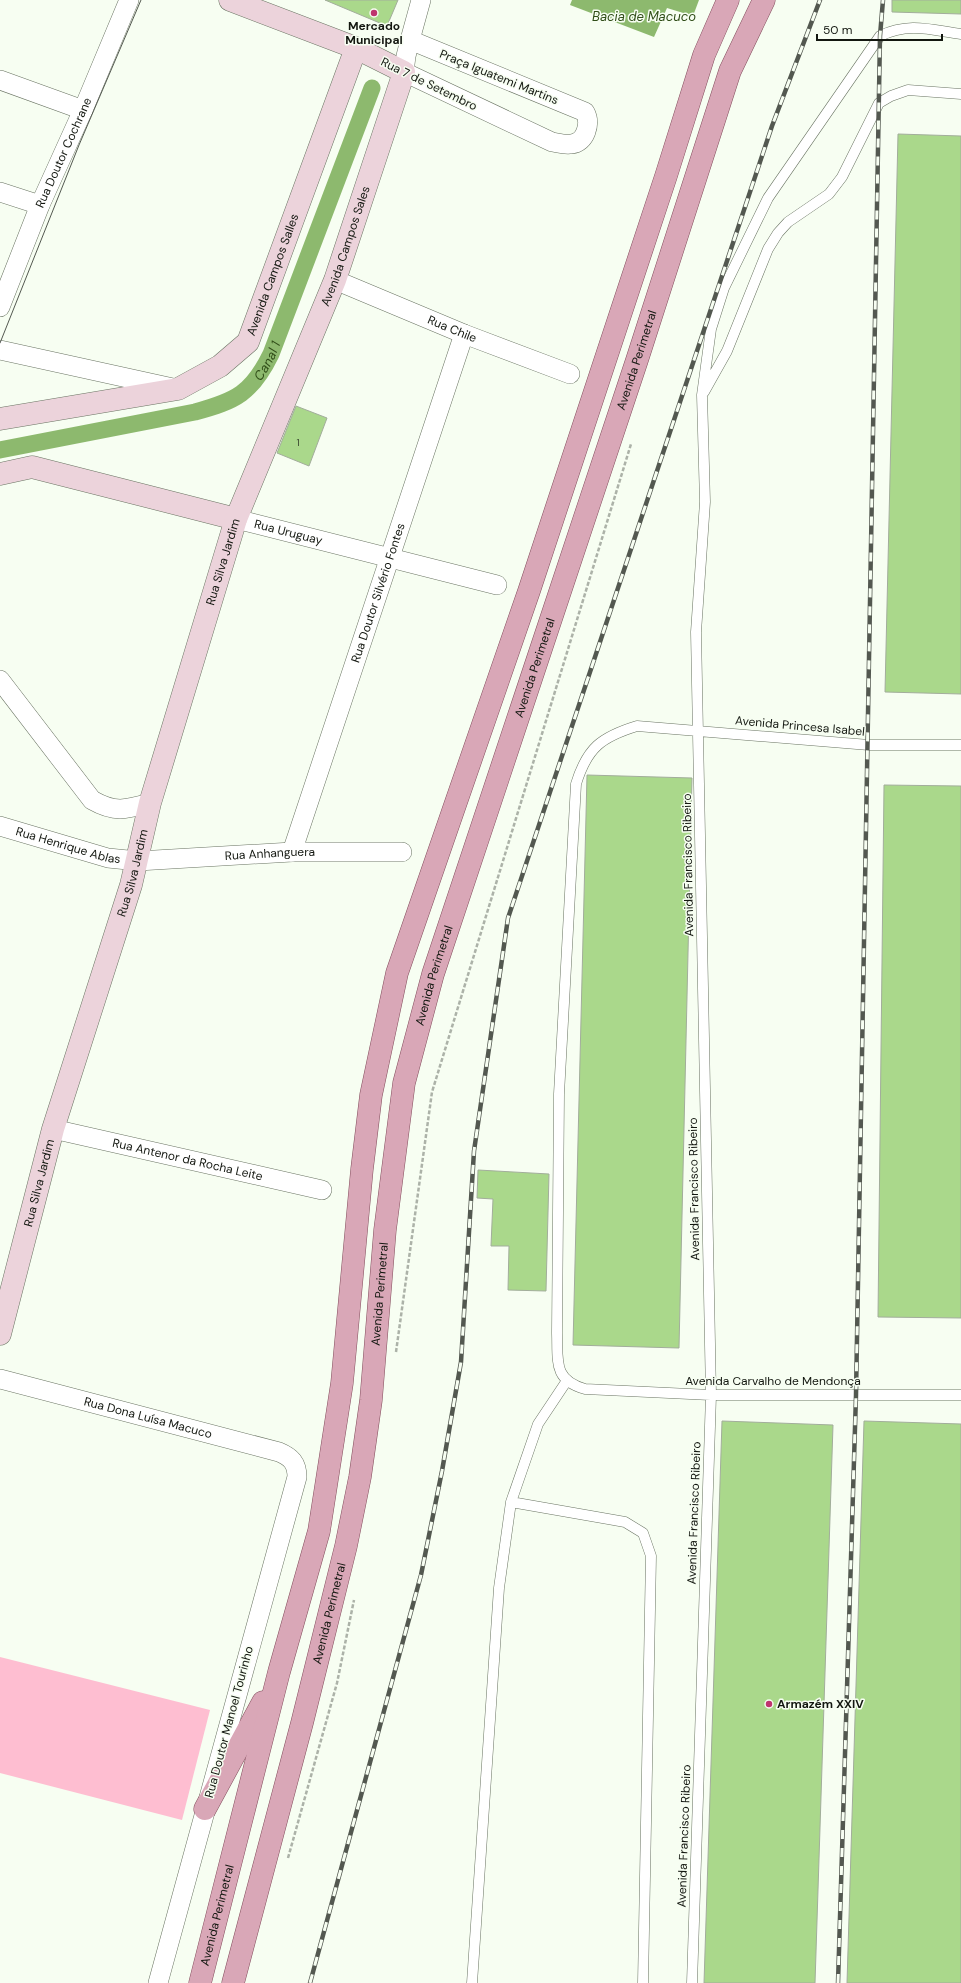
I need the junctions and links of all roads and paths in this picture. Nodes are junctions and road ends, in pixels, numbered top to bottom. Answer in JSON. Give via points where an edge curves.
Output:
{"nodes":[{"id":1,"x":129,"y":0,"type":"edge"},
{"id":2,"x":230,"y":0,"type":"edge"},
{"id":3,"x":421,"y":0,"type":"edge"},
{"id":4,"x":728,"y":0,"type":"edge"},
{"id":5,"x":764,"y":0,"type":"edge"},
{"id":6,"x":961,"y":34,"type":"edge"},
{"id":7,"x":410,"y":40,"type":"junction"},
{"id":8,"x":356,"y":48,"type":"junction"},
{"id":9,"x":404,"y":72,"type":"junction"},
{"id":10,"x":0,"y":80,"type":"edge"},
{"id":11,"x":961,"y":94,"type":"edge"},
{"id":12,"x":83,"y":110,"type":"junction"},
{"id":13,"x":586,"y":115,"type":"joint"},
{"id":14,"x":0,"y":192,"type":"edge"},
{"id":15,"x":40,"y":205,"type":"junction"},
{"id":16,"x":335,"y":280,"type":"junction"},
{"id":17,"x":0,"y":307,"type":"edge"},
{"id":18,"x":464,"y":334,"type":"junction"},
{"id":19,"x":0,"y":350,"type":"edge"},
{"id":20,"x":570,"y":374,"type":"dead end"},
{"id":21,"x":178,"y":389,"type":"junction"},
{"id":22,"x":702,"y":395,"type":"junction"},
{"id":23,"x":278,"y":416,"type":"joint"},
{"id":24,"x":0,"y":419,"type":"edge"},
{"id":25,"x":633,"y":438,"type":"dead end"},
{"id":26,"x":0,"y":474,"type":"edge"},
{"id":27,"x":236,"y":519,"type":"junction"},
{"id":28,"x":389,"y":558,"type":"junction"},
{"id":29,"x":497,"y":586,"type":"dead end"},
{"id":30,"x":0,"y":680,"type":"edge"},
{"id":31,"x":698,"y":731,"type":"junction"},
{"id":32,"x":961,"y":745,"type":"edge"},
{"id":33,"x":150,"y":802,"type":"junction"},
{"id":34,"x":0,"y":826,"type":"edge"},
{"id":35,"x":292,"y":852,"type":"junction"},
{"id":36,"x":402,"y":852,"type":"dead end"},
{"id":37,"x":138,"y":861,"type":"junction"},
{"id":38,"x":53,"y":1129,"type":"junction"},
{"id":39,"x":322,"y":1190,"type":"dead end"},
{"id":40,"x":0,"y":1334,"type":"edge"},
{"id":41,"x":395,"y":1357,"type":"dead end"},
{"id":42,"x":0,"y":1379,"type":"edge"},
{"id":43,"x":566,"y":1382,"type":"junction"},
{"id":44,"x":711,"y":1395,"type":"junction"},
{"id":45,"x":961,"y":1395,"type":"edge"},
{"id":46,"x":294,"y":1461,"type":"joint"},
{"id":47,"x":511,"y":1502,"type":"junction"},
{"id":48,"x":355,"y":1598,"type":"dead end"},
{"id":49,"x":279,"y":1672,"type":"junction"},
{"id":50,"x":205,"y":1809,"type":"junction"},
{"id":51,"x":286,"y":1863,"type":"dead end"},
{"id":52,"x":158,"y":1983,"type":"edge"},
{"id":53,"x":200,"y":1983,"type":"edge"},
{"id":54,"x":232,"y":1983,"type":"edge"},
{"id":55,"x":472,"y":1983,"type":"edge"},
{"id":56,"x":643,"y":1983,"type":"edge"},
{"id":57,"x":692,"y":1983,"type":"edge"}],
"edges":[{"from":1,"to":12,"type":"street","name":"Rua Doutor Cochrane"},
{"from":2,"to":8,"type":"street","name":"Rua 7 de Setembro"},
{"from":3,"to":7,"type":"street"},
{"from":4,"to":49,"type":"main road","name":"Avenida Perimetral","via":[[704,55],[529,591],[397,973],[371,1095],[342,1384],[319,1531]]},
{"from":5,"to":54,"type":"main road","name":"Avenida Perimetral","via":[[730,71],[433,974],[404,1083],[385,1230],[371,1400],[360,1477],[304,1715]]},
{"from":6,"to":22,"type":"lane","name":"Avenida Francisco Ribeiro","via":[[907,27],[880,36],[768,198],[724,288],[711,329]]},
{"from":7,"to":9,"type":"street"},
{"from":7,"to":13,"type":"street","name":"Praça Iguatemi Martins","via":[[578,108]]},
{"from":8,"to":9,"type":"street","name":"Rua 7 de Setembro"},
{"from":8,"to":21,"type":"street","name":"Avenida Campos Salles","via":[[248,342],[220,366]]},
{"from":9,"to":13,"type":"street","name":"Rua 7 de Setembro","via":[[552,142],[571,144],[584,137],[588,126]]},
{"from":9,"to":16,"type":"street","name":"Avenida Campos Sales"},
{"from":10,"to":12,"type":"street"},
{"from":11,"to":22,"type":"lane","via":[[908,90],[879,103],[842,177],[828,194],[788,222],[771,243],[727,351]]},
{"from":12,"to":15,"type":"street","name":"Rua Doutor Cochrane"},
{"from":14,"to":15,"type":"street"},
{"from":15,"to":17,"type":"street","name":"Rua Doutor Cochrane"},
{"from":16,"to":18,"type":"street","name":"Rua Chile"},
{"from":16,"to":23,"type":"street","name":"Avenida Campos Sales"},
{"from":18,"to":20,"type":"street","name":"Rua Chile"},
{"from":18,"to":28,"type":"street","name":"Rua Doutor Silvério Fontes"},
{"from":19,"to":21,"type":"street"},
{"from":21,"to":24,"type":"street","name":"Avenida Campos Salles"},
{"from":22,"to":31,"type":"lane","name":"Avenida Francisco Ribeiro","via":[[705,502],[696,632]]},
{"from":23,"to":27,"type":"street","name":"Rua Silva Jardim"},
{"from":25,"to":41,"type":"path","via":[[432,1092]]},
{"from":26,"to":27,"type":"street","name":"Rua Uruguay","via":[[32,467]]},
{"from":27,"to":28,"type":"street","name":"Rua Uruguay"},
{"from":27,"to":33,"type":"street","name":"Rua Silva Jardim"},
{"from":28,"to":29,"type":"street","name":"Rua Uruguay"},
{"from":28,"to":35,"type":"street","name":"Rua Doutor Silvério Fontes"},
{"from":30,"to":33,"type":"street","via":[[92,800],[112,809],[126,810]]},
{"from":31,"to":32,"type":"lane","name":"Avenida Princesa Isabel","via":[[869,745]]},
{"from":31,"to":43,"type":"lane","name":"Avenida Princesa Isabel","via":[[637,726],[617,732],[596,745],[582,764],[576,784],[559,1094],[557,1333],[558,1362]]},
{"from":31,"to":44,"type":"lane","name":"Avenida Francisco Ribeiro"},
{"from":33,"to":37,"type":"street","name":"Rua Silva Jardim"},
{"from":34,"to":37,"type":"street","name":"Rua Henrique Ablas","via":[[108,858]]},
{"from":35,"to":36,"type":"street","name":"Rua Anhanguera"},
{"from":35,"to":37,"type":"street","name":"Rua Anhanguera"},
{"from":37,"to":38,"type":"street","name":"Rua Silva Jardim"},
{"from":38,"to":39,"type":"street","name":"Rua Antenor da Rocha Leite"},
{"from":38,"to":40,"type":"street","name":"Rua Silva Jardim"},
{"from":42,"to":46,"type":"street","name":"Rua Dona Luísa Macuco","via":[[279,1452]]},
{"from":43,"to":44,"type":"lane","name":"Avenida Carvalho de Mendonça","via":[[585,1389]]},
{"from":43,"to":47,"type":"lane","via":[[538,1424]]},
{"from":44,"to":45,"type":"lane","name":"Avenida Carvalho de Mendonça"},
{"from":44,"to":57,"type":"lane","name":"Avenida Francisco Ribeiro"},
{"from":46,"to":50,"type":"street","name":"Rua Doutor Manoel Tourinho","via":[[297,1477]]},
{"from":47,"to":55,"type":"lane","via":[[499,1588]]},
{"from":47,"to":56,"type":"lane","via":[[625,1522],[643,1533],[651,1556]]},
{"from":48,"to":51,"type":"path","via":[[337,1683]]},
{"from":49,"to":50,"type":"main road"},
{"from":49,"to":53,"type":"main road","name":"Avenida Perimetral"},
{"from":50,"to":52,"type":"street","name":"Rua Doutor Manoel Tourinho"}]}
